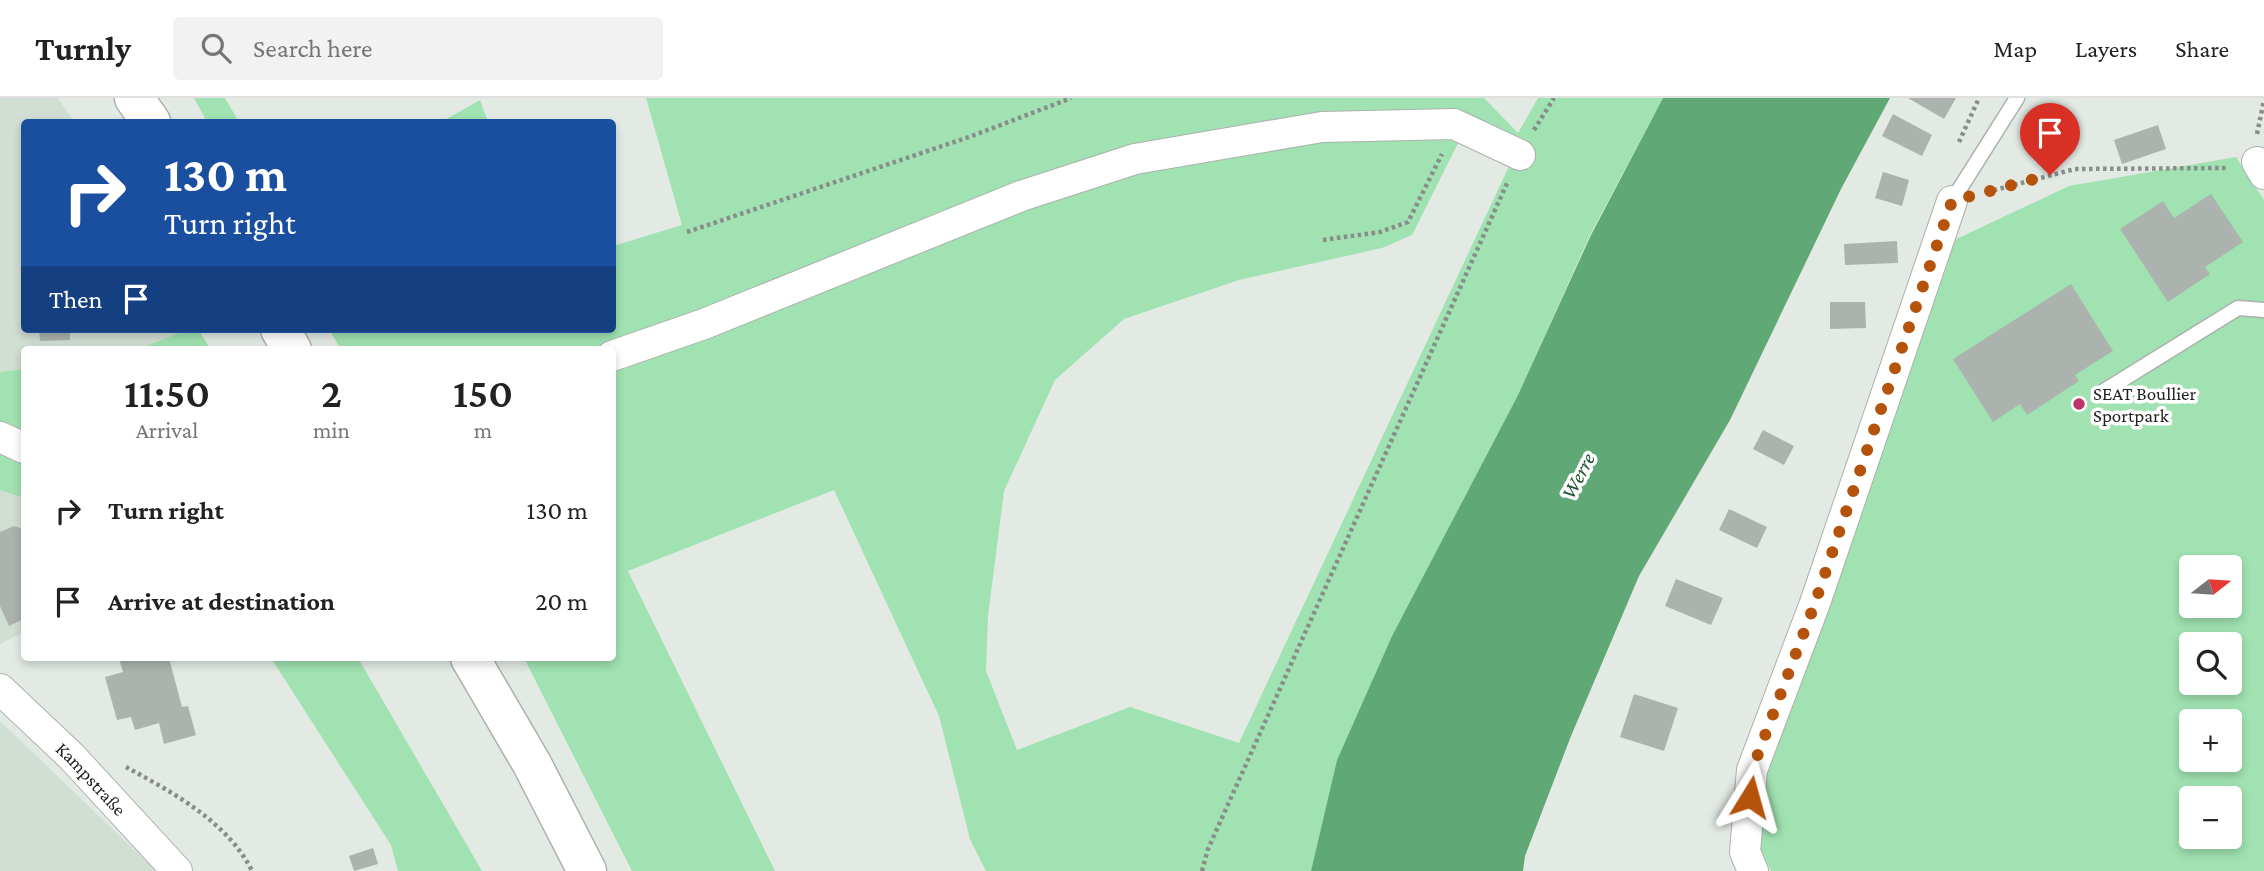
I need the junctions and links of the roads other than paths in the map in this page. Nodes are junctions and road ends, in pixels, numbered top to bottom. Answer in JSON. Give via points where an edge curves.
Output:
{"nodes":[{"id":1,"x":134,"y":98,"type":"edge"},
{"id":2,"x":146,"y":98,"type":"edge"},
{"id":3,"x":2017,"y":98,"type":"edge"},
{"id":4,"x":149,"y":119,"type":"edge"},
{"id":5,"x":158,"y":119,"type":"edge"},
{"id":6,"x":1520,"y":155,"type":"road end"},
{"id":7,"x":1952,"y":201,"type":"joint"},
{"id":8,"x":2264,"y":310,"type":"edge"},
{"id":9,"x":616,"y":355,"type":"edge"},
{"id":10,"x":2104,"y":391,"type":"dead end"},
{"id":11,"x":0,"y":437,"type":"edge"},
{"id":12,"x":21,"y":447,"type":"edge"},
{"id":13,"x":473,"y":661,"type":"edge"},
{"id":14,"x":0,"y":689,"type":"edge"},
{"id":15,"x":177,"y":871,"type":"edge"},
{"id":16,"x":587,"y":871,"type":"edge"},
{"id":17,"x":1753,"y":871,"type":"edge"}],
"edges":[{"from":1,"to":4,"type":"highway"},
{"from":2,"to":5,"type":"highway"},
{"from":3,"to":7,"type":"lane"},
{"from":6,"to":9,"type":"street","via":[[1454,124],[1322,127],[1135,159],[1021,196],[704,324]]},
{"from":7,"to":17,"type":"street","via":[[1815,603],[1752,770],[1745,852]]},
{"from":8,"to":10,"type":"lane","via":[[2238,308]]},
{"from":11,"to":12,"type":"street"},
{"from":13,"to":16,"type":"highway"},
{"from":14,"to":15,"type":"street","name":"Kampstraße","via":[[72,757]]}]}
